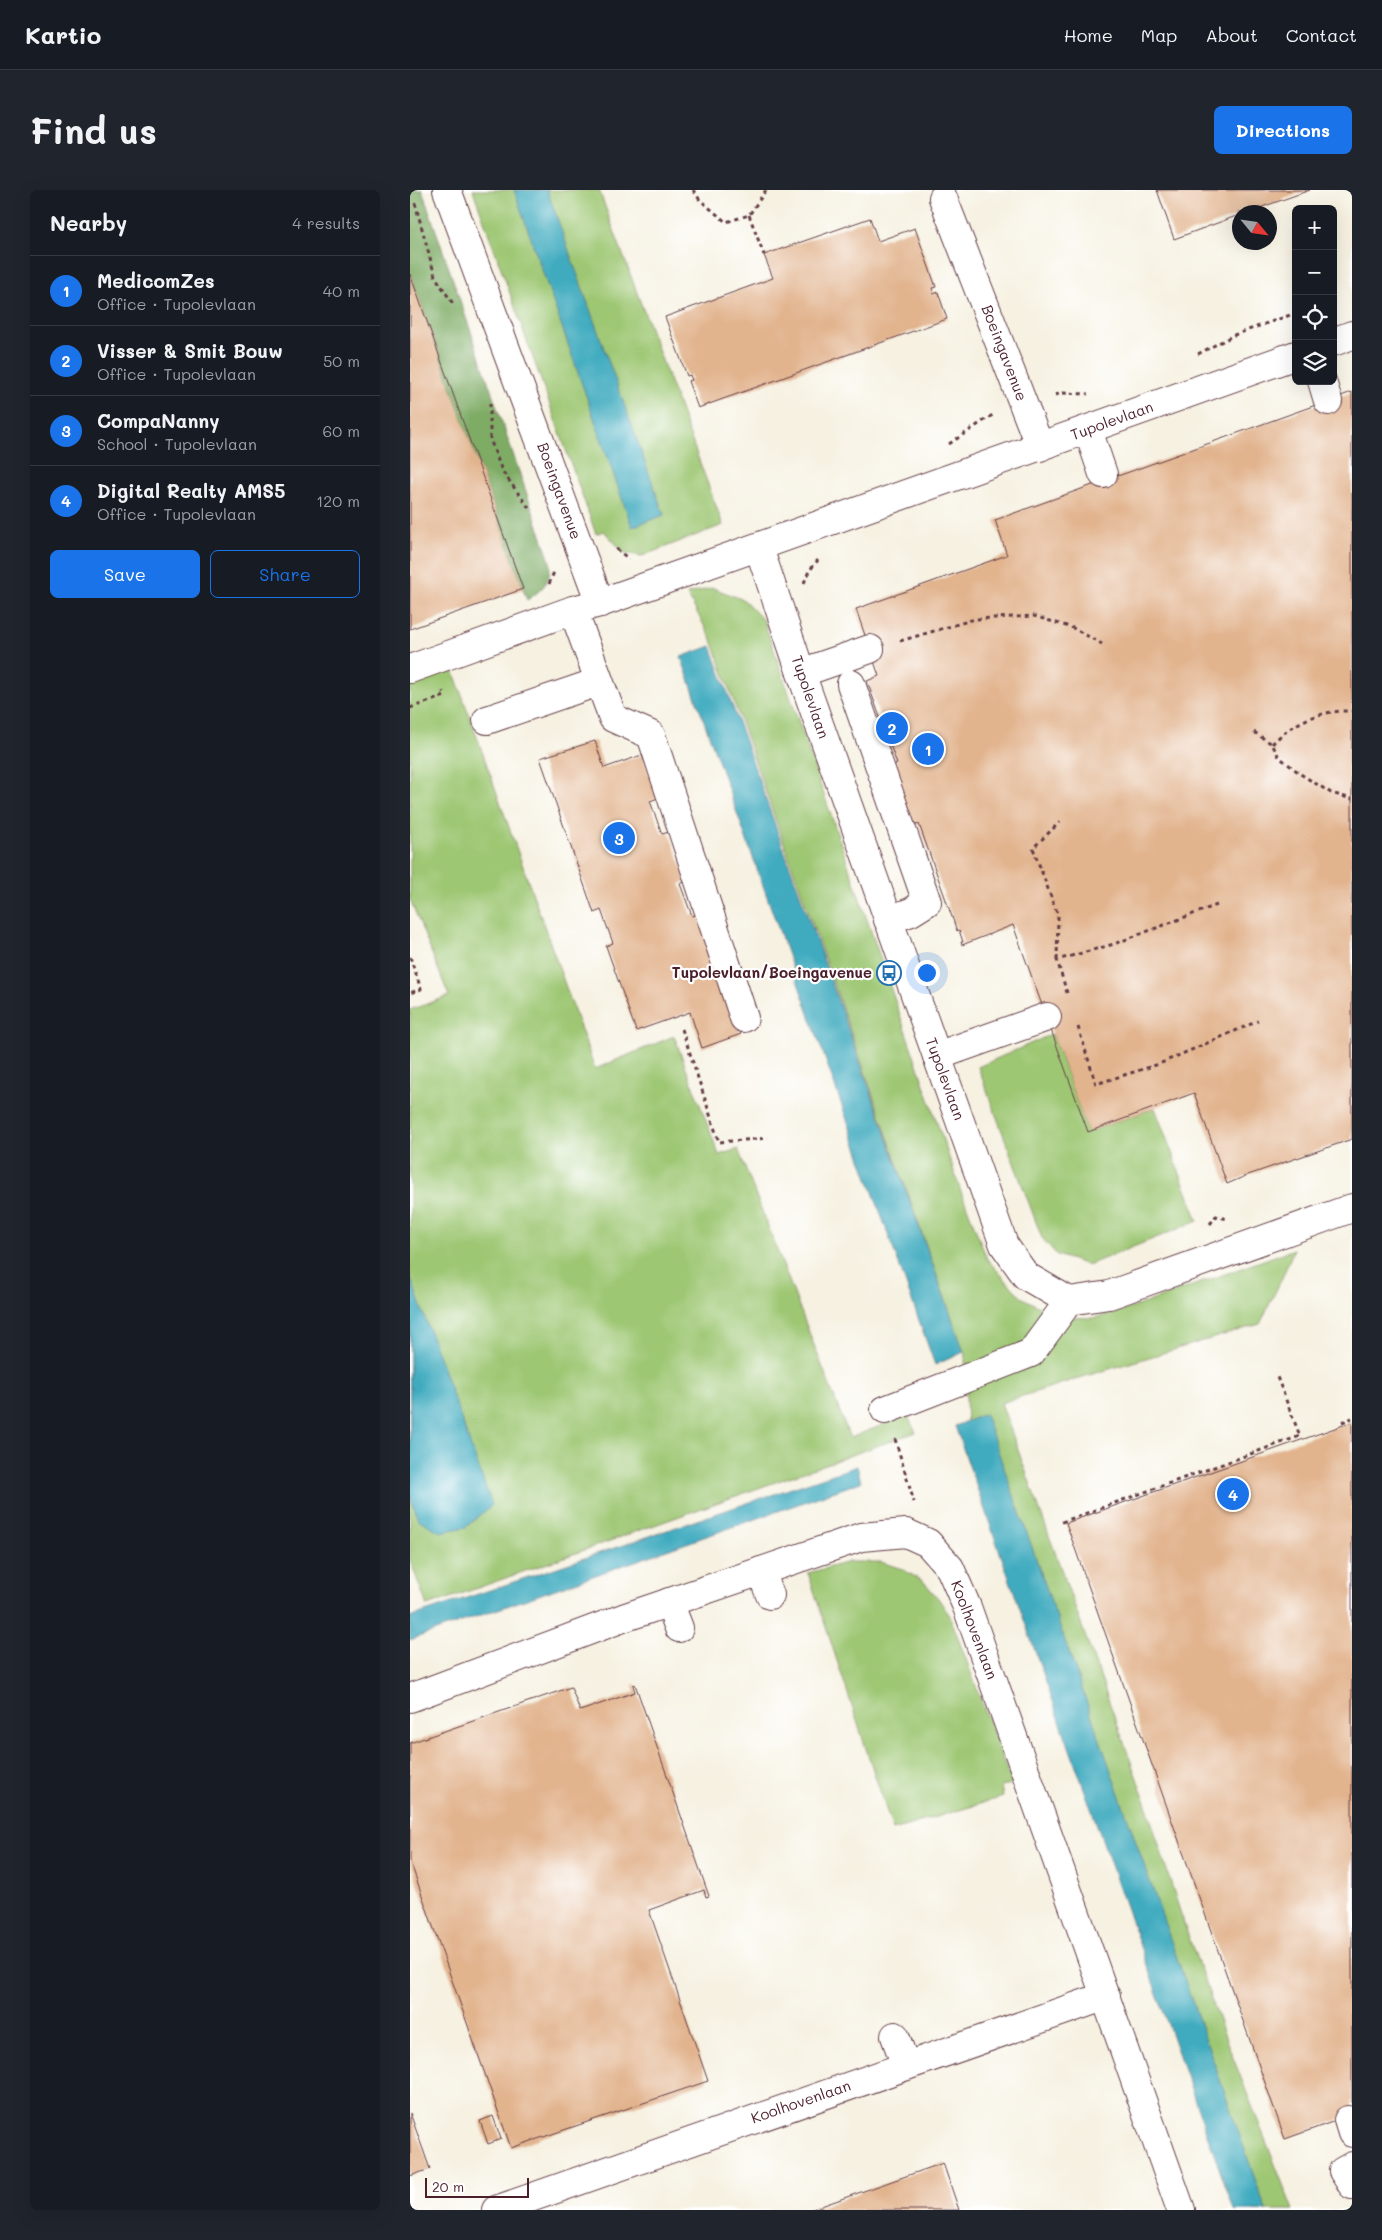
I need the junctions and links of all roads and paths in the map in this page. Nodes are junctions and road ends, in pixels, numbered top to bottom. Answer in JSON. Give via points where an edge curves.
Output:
{"nodes":[{"id":1,"x":447,"y":190,"type":"edge"},
{"id":2,"x":693,"y":190,"type":"edge"},
{"id":3,"x":766,"y":190,"type":"edge"},
{"id":4,"x":943,"y":198,"type":"dead end"},
{"id":5,"x":415,"y":200,"type":"dead end"},
{"id":6,"x":749,"y":215,"type":"junction"},
{"id":7,"x":764,"y":256,"type":"dead end"},
{"id":8,"x":454,"y":306,"type":"dead end"},
{"id":9,"x":1292,"y":314,"type":"edge"},
{"id":10,"x":1352,"y":335,"type":"edge"},
{"id":11,"x":1337,"y":341,"type":"edge"},
{"id":12,"x":1194,"y":356,"type":"dead end"},
{"id":13,"x":1292,"y":356,"type":"edge"},
{"id":14,"x":1090,"y":394,"type":"dead end"},
{"id":15,"x":488,"y":396,"type":"dead end"},
{"id":16,"x":1024,"y":405,"type":"junction"},
{"id":17,"x":1088,"y":430,"type":"junction"},
{"id":18,"x":1040,"y":447,"type":"junction"},
{"id":19,"x":943,"y":451,"type":"dead end"},
{"id":20,"x":1103,"y":474,"type":"dead end"},
{"id":21,"x":530,"y":511,"type":"dead end"},
{"id":22,"x":759,"y":548,"type":"junction"},
{"id":23,"x":600,"y":603,"type":"junction"},
{"id":24,"x":573,"y":610,"type":"junction"},
{"id":25,"x":898,"y":641,"type":"dead end"},
{"id":26,"x":1102,"y":644,"type":"dead end"},
{"id":27,"x":870,"y":649,"type":"dead end"},
{"id":28,"x":410,"y":669,"type":"edge"},
{"id":29,"x":801,"y":673,"type":"junction"},
{"id":30,"x":598,"y":682,"type":"junction"},
{"id":31,"x":851,"y":684,"type":"dead end"},
{"id":32,"x":1352,"y":711,"type":"edge"},
{"id":33,"x":488,"y":720,"type":"dead end"},
{"id":34,"x":1254,"y":732,"type":"dead end"},
{"id":35,"x":1272,"y":744,"type":"junction"},
{"id":36,"x":1352,"y":799,"type":"edge"},
{"id":37,"x":1060,"y":822,"type":"dead end"},
{"id":38,"x":1217,"y":905,"type":"dead end"},
{"id":39,"x":888,"y":920,"type":"junction"},
{"id":40,"x":410,"y":957,"type":"edge"},
{"id":41,"x":1057,"y":960,"type":"junction"},
{"id":42,"x":410,"y":993,"type":"edge"},
{"id":43,"x":1068,"y":995,"type":"dead end"},
{"id":44,"x":1047,"y":1017,"type":"dead end"},
{"id":45,"x":744,"y":1018,"type":"dead end"},
{"id":46,"x":1258,"y":1021,"type":"dead end"},
{"id":47,"x":1076,"y":1022,"type":"dead end"},
{"id":48,"x":682,"y":1029,"type":"dead end"},
{"id":49,"x":937,"y":1056,"type":"junction"},
{"id":50,"x":768,"y":1138,"type":"dead end"},
{"id":51,"x":1352,"y":1208,"type":"edge"},
{"id":52,"x":1069,"y":1300,"type":"junction"},
{"id":53,"x":1277,"y":1377,"type":"dead end"},
{"id":54,"x":885,"y":1410,"type":"dead end"},
{"id":55,"x":1352,"y":1418,"type":"edge"},
{"id":56,"x":1342,"y":1422,"type":"dead end"},
{"id":57,"x":902,"y":1461,"type":"dead end"},
{"id":58,"x":1062,"y":1522,"type":"dead end"},
{"id":59,"x":906,"y":1532,"type":"junction"},
{"id":60,"x":669,"y":1602,"type":"junction"},
{"id":61,"x":679,"y":1628,"type":"dead end"},
{"id":62,"x":410,"y":1698,"type":"edge"},
{"id":63,"x":1106,"y":1996,"type":"junction"},
{"id":64,"x":895,"y":2036,"type":"dead end"},
{"id":65,"x":906,"y":2066,"type":"junction"},
{"id":66,"x":1352,"y":2166,"type":"edge"},
{"id":67,"x":1352,"y":2185,"type":"edge"},
{"id":68,"x":496,"y":2210,"type":"edge"},
{"id":69,"x":1181,"y":2210,"type":"edge"}],
"edges":[{"from":1,"to":23,"type":"street","name":"Boeingavenue"},
{"from":2,"to":6,"type":"path","via":[[726,222]]},
{"from":3,"to":6,"type":"path"},
{"from":4,"to":16,"type":"street","name":"Boeingavenue"},
{"from":5,"to":8,"type":"path","via":[[436,276]]},
{"from":6,"to":7,"type":"path"},
{"from":9,"to":12,"type":"path","via":[[1234,335]]},
{"from":10,"to":11,"type":"street"},
{"from":13,"to":17,"type":"street","name":"Tupolevlaan"},
{"from":14,"to":16,"type":"path","via":[[1063,393]]},
{"from":15,"to":21,"type":"path","via":[[490,439],[502,471]]},
{"from":16,"to":18,"type":"street","name":"Boeingavenue"},
{"from":16,"to":19,"type":"path","via":[[992,414],[955,438]]},
{"from":17,"to":18,"type":"street","name":"Tupolevlaan"},
{"from":17,"to":20,"type":"street"},
{"from":18,"to":22,"type":"street","name":"Tupolevlaan"},
{"from":22,"to":23,"type":"street","name":"Tupolevlaan"},
{"from":22,"to":29,"type":"street","name":"Tupolevlaan"},
{"from":23,"to":24,"type":"street"},
{"from":24,"to":28,"type":"street"},
{"from":24,"to":30,"type":"street"},
{"from":25,"to":26,"type":"path","via":[[975,619],[1034,616],[1073,628]]},
{"from":27,"to":29,"type":"street"},
{"from":29,"to":39,"type":"street","name":"Tupolevlaan"},
{"from":30,"to":33,"type":"street"},
{"from":30,"to":45,"type":"street","via":[[613,718],[651,735]]},
{"from":31,"to":39,"type":"street","via":[[927,902]]},
{"from":32,"to":35,"type":"path","via":[[1313,716],[1286,730]]},
{"from":34,"to":35,"type":"path"},
{"from":35,"to":36,"type":"path","via":[[1279,757],[1302,776],[1331,793]]},
{"from":37,"to":41,"type":"path","via":[[1033,848],[1058,916]]},
{"from":38,"to":41,"type":"path","via":[[1114,944]]},
{"from":39,"to":49,"type":"street","name":"Tupolevlaan"},
{"from":40,"to":42,"type":"path","via":[[421,989]]},
{"from":41,"to":43,"type":"path"},
{"from":44,"to":49,"type":"street"},
{"from":46,"to":47,"type":"path","via":[[1159,1064],[1096,1084]]},
{"from":48,"to":50,"type":"path","via":[[719,1142]]},
{"from":49,"to":52,"type":"street","name":"Tupolevlaan","via":[[1004,1246],[1026,1276]]},
{"from":51,"to":52,"type":"street","via":[[1109,1295]]},
{"from":52,"to":54,"type":"street","via":[[1031,1353]]},
{"from":53,"to":58,"type":"path","via":[[1300,1436]]},
{"from":55,"to":56,"type":"path"},
{"from":57,"to":59,"type":"path","via":[[914,1500]]},
{"from":59,"to":60,"type":"street","via":[[861,1537],[766,1583]]},
{"from":59,"to":63,"type":"street","name":"Koolhovenlaan","via":[[928,1543],[950,1568],[957,1584]]},
{"from":60,"to":61,"type":"street"},
{"from":60,"to":62,"type":"street"},
{"from":63,"to":65,"type":"street","name":"Koolhovenlaan"},
{"from":63,"to":69,"type":"street","name":"Koolhovenlaan"},
{"from":64,"to":65,"type":"street"},
{"from":65,"to":68,"type":"street","name":"Koolhovenlaan"},
{"from":66,"to":67,"type":"street","via":[[1343,2171]]}]}
